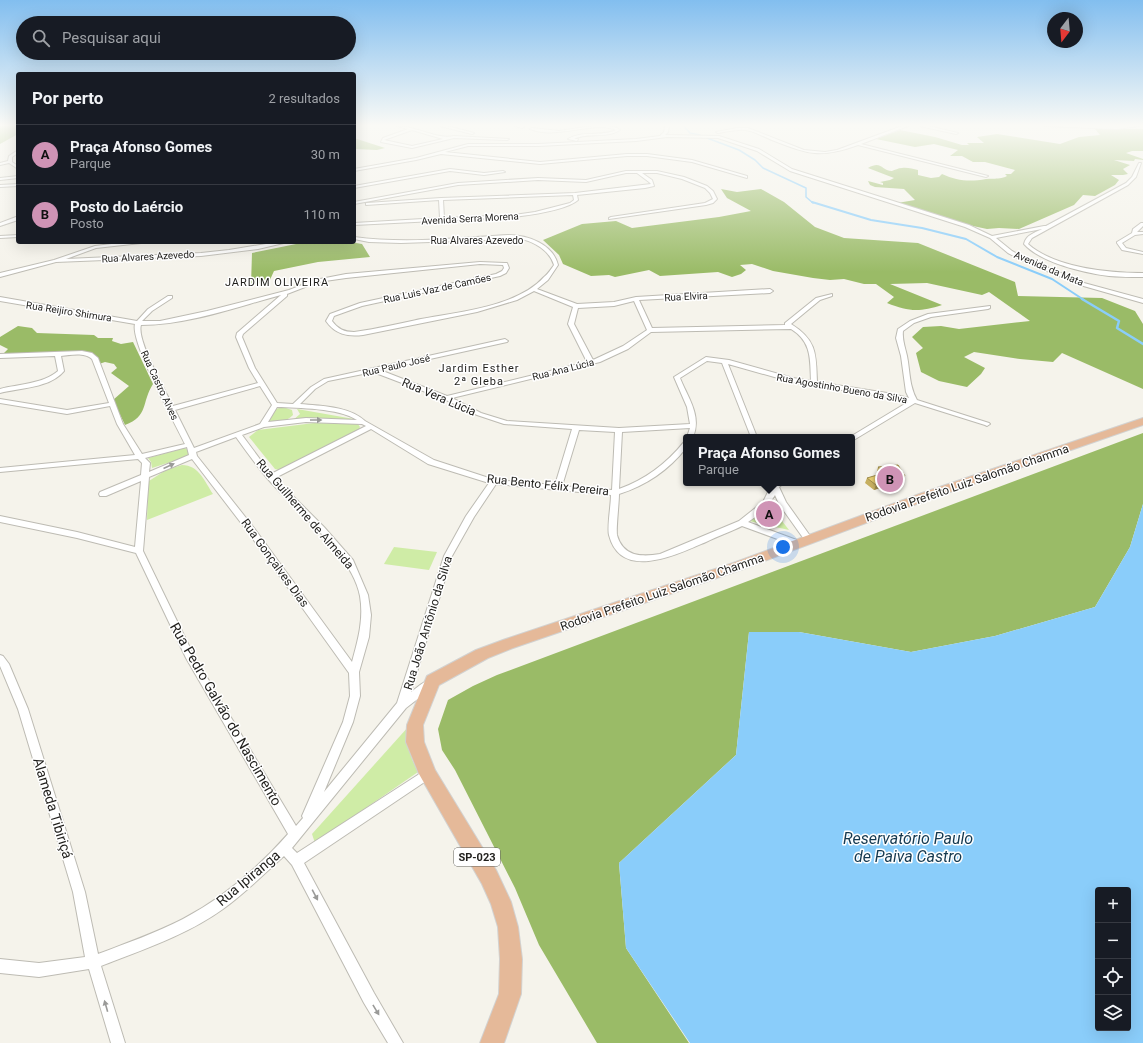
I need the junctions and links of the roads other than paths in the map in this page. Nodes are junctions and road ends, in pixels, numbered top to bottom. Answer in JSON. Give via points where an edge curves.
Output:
{"nodes":[{"id":1,"x":425,"y":175,"type":"edge"},
{"id":2,"x":614,"y":175,"type":"edge"},
{"id":3,"x":642,"y":175,"type":"edge"},
{"id":4,"x":671,"y":175,"type":"edge"},
{"id":5,"x":739,"y":175,"type":"edge"},
{"id":6,"x":805,"y":175,"type":"edge"},
{"id":7,"x":981,"y":175,"type":"edge"},
{"id":8,"x":1135,"y":175,"type":"edge"},
{"id":9,"x":986,"y":176,"type":"dead end"},
{"id":10,"x":16,"y":177,"type":"edge"},
{"id":11,"x":746,"y":177,"type":"dead end"},
{"id":12,"x":0,"y":179,"type":"edge"},
{"id":13,"x":16,"y":185,"type":"edge"},
{"id":14,"x":0,"y":186,"type":"edge"},
{"id":15,"x":356,"y":188,"type":"edge"},
{"id":16,"x":575,"y":194,"type":"junction"},
{"id":17,"x":441,"y":199,"type":"junction"},
{"id":18,"x":356,"y":204,"type":"edge"},
{"id":19,"x":356,"y":204,"type":"edge"},
{"id":20,"x":611,"y":218,"type":"dead end"},
{"id":21,"x":16,"y":219,"type":"edge"},
{"id":22,"x":442,"y":220,"type":"junction"},
{"id":23,"x":356,"y":224,"type":"edge"},
{"id":24,"x":1143,"y":224,"type":"edge"},
{"id":25,"x":0,"y":225,"type":"edge"},
{"id":26,"x":1050,"y":226,"type":"junction"},
{"id":27,"x":1135,"y":232,"type":"junction"},
{"id":28,"x":1143,"y":232,"type":"edge"},
{"id":29,"x":16,"y":236,"type":"edge"},
{"id":30,"x":0,"y":237,"type":"edge"},
{"id":31,"x":992,"y":237,"type":"junction"},
{"id":32,"x":356,"y":238,"type":"edge"},
{"id":33,"x":122,"y":244,"type":"edge"},
{"id":34,"x":251,"y":244,"type":"edge"},
{"id":35,"x":276,"y":244,"type":"edge"},
{"id":36,"x":250,"y":249,"type":"junction"},
{"id":37,"x":1143,"y":254,"type":"edge"},
{"id":38,"x":56,"y":261,"type":"junction"},
{"id":39,"x":0,"y":275,"type":"edge"},
{"id":40,"x":1143,"y":275,"type":"edge"},
{"id":41,"x":533,"y":288,"type":"junction"},
{"id":42,"x":291,"y":291,"type":"junction"},
{"id":43,"x":770,"y":291,"type":"dead end"},
{"id":44,"x":830,"y":294,"type":"dead end"},
{"id":45,"x":170,"y":297,"type":"dead end"},
{"id":46,"x":0,"y":299,"type":"edge"},
{"id":47,"x":636,"y":299,"type":"junction"},
{"id":48,"x":1143,"y":301,"type":"edge"},
{"id":49,"x":576,"y":306,"type":"junction"},
{"id":50,"x":988,"y":307,"type":"dead end"},
{"id":51,"x":138,"y":323,"type":"junction"},
{"id":52,"x":792,"y":327,"type":"junction"},
{"id":53,"x":650,"y":330,"type":"junction"},
{"id":54,"x":505,"y":341,"type":"dead end"},
{"id":55,"x":58,"y":354,"type":"junction"},
{"id":56,"x":0,"y":356,"type":"edge"},
{"id":57,"x":724,"y":361,"type":"junction"},
{"id":58,"x":591,"y":363,"type":"junction"},
{"id":59,"x":374,"y":370,"type":"junction"},
{"id":60,"x":262,"y":384,"type":"junction"},
{"id":61,"x":814,"y":384,"type":"junction"},
{"id":62,"x":0,"y":391,"type":"edge"},
{"id":63,"x":446,"y":398,"type":"junction"},
{"id":64,"x":0,"y":401,"type":"edge"},
{"id":65,"x":914,"y":401,"type":"junction"},
{"id":66,"x":113,"y":404,"type":"junction"},
{"id":67,"x":275,"y":405,"type":"junction"},
{"id":68,"x":295,"y":406,"type":"junction"},
{"id":69,"x":170,"y":409,"type":"junction"},
{"id":70,"x":291,"y":421,"type":"junction"},
{"id":71,"x":1143,"y":421,"type":"edge"},
{"id":72,"x":987,"y":424,"type":"dead end"},
{"id":73,"x":263,"y":425,"type":"junction"},
{"id":74,"x":366,"y":425,"type":"junction"},
{"id":75,"x":694,"y":426,"type":"junction"},
{"id":76,"x":576,"y":428,"type":"junction"},
{"id":77,"x":619,"y":430,"type":"junction"},
{"id":78,"x":692,"y":434,"type":"edge"},
{"id":79,"x":753,"y":434,"type":"edge"},
{"id":80,"x":238,"y":435,"type":"junction"},
{"id":81,"x":855,"y":437,"type":"edge"},
{"id":82,"x":683,"y":447,"type":"edge"},
{"id":83,"x":191,"y":451,"type":"junction"},
{"id":84,"x":140,"y":457,"type":"junction"},
{"id":85,"x":0,"y":470,"type":"edge"},
{"id":86,"x":146,"y":476,"type":"junction"},
{"id":87,"x":270,"y":477,"type":"junction"},
{"id":88,"x":494,"y":482,"type":"junction"},
{"id":89,"x":775,"y":486,"type":"edge"},
{"id":90,"x":777,"y":486,"type":"edge"},
{"id":91,"x":558,"y":488,"type":"junction"},
{"id":92,"x":614,"y":492,"type":"junction"},
{"id":93,"x":103,"y":494,"type":"dead end"},
{"id":94,"x":4,"y":520,"type":"edge"},
{"id":95,"x":742,"y":523,"type":"junction"},
{"id":96,"x":0,"y":527,"type":"edge"},
{"id":97,"x":804,"y":542,"type":"junction"},
{"id":98,"x":139,"y":551,"type":"junction"},
{"id":99,"x":0,"y":659,"type":"edge"},
{"id":100,"x":354,"y":672,"type":"junction"},
{"id":101,"x":433,"y":681,"type":"junction"},
{"id":102,"x":402,"y":705,"type":"junction"},
{"id":103,"x":428,"y":774,"type":"junction"},
{"id":104,"x":304,"y":825,"type":"junction"},
{"id":105,"x":295,"y":835,"type":"junction"},
{"id":106,"x":284,"y":848,"type":"junction"},
{"id":107,"x":296,"y":860,"type":"junction"},
{"id":108,"x":93,"y":962,"type":"junction"},
{"id":109,"x":0,"y":966,"type":"edge"},
{"id":110,"x":118,"y":1043,"type":"edge"},
{"id":111,"x":396,"y":1043,"type":"edge"},
{"id":112,"x":492,"y":1043,"type":"edge"}],
"edges":[{"from":1,"to":15,"type":"street"},
{"from":2,"to":18,"type":"street","via":[[586,181],[538,180],[458,184]]},
{"from":3,"to":16,"type":"street","via":[[653,184],[646,187]]},
{"from":4,"to":20,"type":"street","via":[[706,187],[715,199],[706,204]]},
{"from":5,"to":11,"type":"street"},
{"from":6,"to":31,"type":"street","via":[[956,221]]},
{"from":7,"to":9,"type":"street"},
{"from":8,"to":26,"type":"street","name":"Avenida da Mata","via":[[1127,184]]},
{"from":10,"to":12,"type":"street"},
{"from":13,"to":14,"type":"street"},
{"from":16,"to":17,"type":"street"},
{"from":16,"to":22,"type":"street","name":"Avenida Serra Morena","via":[[576,200],[570,204],[535,213]]},
{"from":17,"to":19,"type":"street"},
{"from":17,"to":22,"type":"street"},
{"from":21,"to":25,"type":"street"},
{"from":22,"to":23,"type":"street","name":"Avenida Serra Morena"},
{"from":24,"to":27,"type":"street"},
{"from":26,"to":31,"type":"street","name":"Avenida da Mata"},
{"from":26,"to":40,"type":"street","name":"Avenida da Mata","via":[[1027,240],[1029,248],[1042,255],[1098,272]]},
{"from":27,"to":28,"type":"street"},
{"from":27,"to":37,"type":"street","via":[[1119,243],[1124,249]]},
{"from":29,"to":30,"type":"street"},
{"from":31,"to":48,"type":"street","name":"Avenida da Mata","via":[[1021,258],[1086,285]]},
{"from":32,"to":41,"type":"street","name":"Rua Alvares Azevedo","via":[[382,242],[528,239],[556,260],[551,273]]},
{"from":33,"to":38,"type":"street","via":[[101,246]]},
{"from":34,"to":36,"type":"street"},
{"from":35,"to":36,"type":"street","name":"Rua Alvares Azevedo"},
{"from":36,"to":38,"type":"street","name":"Rua Alvares Azevedo"},
{"from":38,"to":39,"type":"street"},
{"from":41,"to":42,"type":"street","name":"Rua Luis Vaz de Camões","via":[[496,306],[354,334],[342,333],[332,326],[329,321],[332,315],[387,298],[498,275],[507,268],[505,264],[480,263],[366,273],[317,281]]},
{"from":41,"to":49,"type":"street"},
{"from":42,"to":51,"type":"street","name":"Rua Luis Vaz de Camões","via":[[182,319]]},
{"from":42,"to":60,"type":"street","via":[[272,304],[240,333],[239,337],[252,368]]},
{"from":43,"to":47,"type":"street","name":"Rua Elvira"},
{"from":44,"to":52,"type":"street","via":[[818,299],[787,324]]},
{"from":45,"to":51,"type":"street","via":[[152,309]]},
{"from":46,"to":51,"type":"street","name":"Rua Reijiro Shimura"},
{"from":47,"to":49,"type":"street","name":"Rua Elvira","via":[[614,304]]},
{"from":47,"to":53,"type":"street"},
{"from":49,"to":58,"type":"street","via":[[571,324]]},
{"from":50,"to":65,"type":"street","via":[[930,314],[900,330],[899,338],[909,392]]},
{"from":51,"to":69,"type":"street","name":"Rua Castro Alves","via":[[137,333]]},
{"from":52,"to":53,"type":"street"},
{"from":52,"to":61,"type":"street","via":[[804,336],[812,348]]},
{"from":53,"to":58,"type":"street","name":"Rua Ana Lúcia","via":[[611,355]]},
{"from":54,"to":59,"type":"street","name":"Rua Paulo José"},
{"from":55,"to":56,"type":"street"},
{"from":55,"to":62,"type":"street","via":[[61,371],[56,376]]},
{"from":55,"to":66,"type":"street","via":[[93,355]]},
{"from":57,"to":61,"type":"street","name":"Rua Agostinho Bueno da Silva"},
{"from":57,"to":75,"type":"street","via":[[706,359],[677,378]]},
{"from":57,"to":79,"type":"street"},
{"from":58,"to":63,"type":"street","name":"Rua Ana Lúcia"},
{"from":59,"to":63,"type":"street","name":"Rua Vera Lúcia"},
{"from":59,"to":68,"type":"street","name":"Rua Paulo José","via":[[326,380],[313,388]]},
{"from":60,"to":67,"type":"street"},
{"from":60,"to":69,"type":"street"},
{"from":61,"to":65,"type":"street","name":"Rua Agostinho Bueno da Silva"},
{"from":63,"to":76,"type":"street","name":"Rua Vera Lúcia","via":[[479,414],[506,423]]},
{"from":64,"to":66,"type":"street","via":[[67,412]]},
{"from":65,"to":72,"type":"street","name":"Rua Agostinho Bueno da Silva"},
{"from":65,"to":81,"type":"street"},
{"from":66,"to":84,"type":"street","via":[[120,424]]},
{"from":67,"to":68,"type":"street"},
{"from":67,"to":73,"type":"street"},
{"from":68,"to":70,"type":"street"},
{"from":68,"to":74,"type":"street","via":[[345,413],[360,418]]},
{"from":69,"to":83,"type":"street","name":"Rua Castro Alves"},
{"from":70,"to":73,"type":"street","name":"Rua Bento Félix Pereira"},
{"from":70,"to":74,"type":"street","name":"Rua Bento Félix Pereira","one_way":true,"via":[[325,420]]},
{"from":71,"to":97,"type":"main road","name":"Rodovia Prefeito Luiz Salomão Chamma"},
{"from":73,"to":80,"type":"street","name":"Rua Bento Félix Pereira"},
{"from":74,"to":87,"type":"street"},
{"from":74,"to":88,"type":"street","name":"Rua Bento Félix Pereira","via":[[431,462]]},
{"from":75,"to":77,"type":"street","name":"Rua Vera Lúcia"},
{"from":75,"to":78,"type":"street"},
{"from":76,"to":77,"type":"street","name":"Rua Vera Lúcia"},
{"from":76,"to":91,"type":"street"},
{"from":77,"to":92,"type":"street"},
{"from":80,"to":83,"type":"street","name":"Rua Bento Félix Pereira"},
{"from":80,"to":87,"type":"street","name":"Rua Guilherme de Almeida"},
{"from":82,"to":92,"type":"street","name":"Rua Bento Félix Pereira","via":[[668,465],[632,487]]},
{"from":83,"to":84,"type":"street"},
{"from":86,"to":83,"type":"street","one_way":true},
{"from":83,"to":100,"type":"street","name":"Rua Gonçalves Dias"},
{"from":84,"to":85,"type":"street"},
{"from":84,"to":86,"type":"street","via":[[146,463]]},
{"from":86,"to":93,"type":"street"},
{"from":86,"to":98,"type":"street"},
{"from":87,"to":100,"type":"street","name":"Rua Guilherme de Almeida","via":[[350,562],[357,576],[364,595],[366,615],[364,637]]},
{"from":88,"to":91,"type":"street","name":"Rua Bento Félix Pereira"},
{"from":88,"to":102,"type":"street","name":"Rua João Antônio da Silva","via":[[470,516],[448,556]]},
{"from":89,"to":95,"type":"street","via":[[771,499]]},
{"from":90,"to":97,"type":"street","via":[[782,502]]},
{"from":91,"to":92,"type":"street","name":"Rua Bento Félix Pereira"},
{"from":92,"to":95,"type":"street","via":[[615,542],[624,552],[635,558],[660,558]]},
{"from":94,"to":96,"type":"street"},
{"from":94,"to":98,"type":"street"},
{"from":95,"to":97,"type":"street"},
{"from":97,"to":101,"type":"main road","name":"Rodovia Prefeito Luiz Salomão Chamma","via":[[508,644],[482,654]]},
{"from":98,"to":105,"type":"street","name":"Rua Pedro Galvão do Nascimento","via":[[189,655]]},
{"from":99,"to":108,"type":"street","name":"Alameda Tibiriçá","via":[[23,708],[77,885]]},
{"from":100,"to":104,"type":"street","name":"Rua Guilherme de Almeida","via":[[355,696],[348,722]]},
{"from":101,"to":102,"type":"street","name":"Rua Ipiranga"},
{"from":101,"to":103,"type":"main road","number":"SP-023","via":[[415,725],[415,742]]},
{"from":102,"to":104,"type":"street","name":"Rua Ipiranga"},
{"from":103,"to":107,"type":"street"},
{"from":103,"to":112,"type":"main road","number":"SP-023","via":[[489,878],[501,902],[508,927],[511,959],[510,994]]},
{"from":104,"to":105,"type":"street","name":"Rua Ipiranga"},
{"from":105,"to":106,"type":"street","name":"Rua Ipiranga"},
{"from":106,"to":107,"type":"street"},
{"from":106,"to":108,"type":"street","name":"Rua Ipiranga","via":[[248,881],[188,923],[145,943]]},
{"from":107,"to":111,"type":"street","one_way":true,"via":[[369,998]]},
{"from":108,"to":109,"type":"street","name":"Rua Ipiranga","via":[[40,970]]},
{"from":110,"to":108,"type":"street","name":"Alameda Tibiriçá","one_way":true}]}
